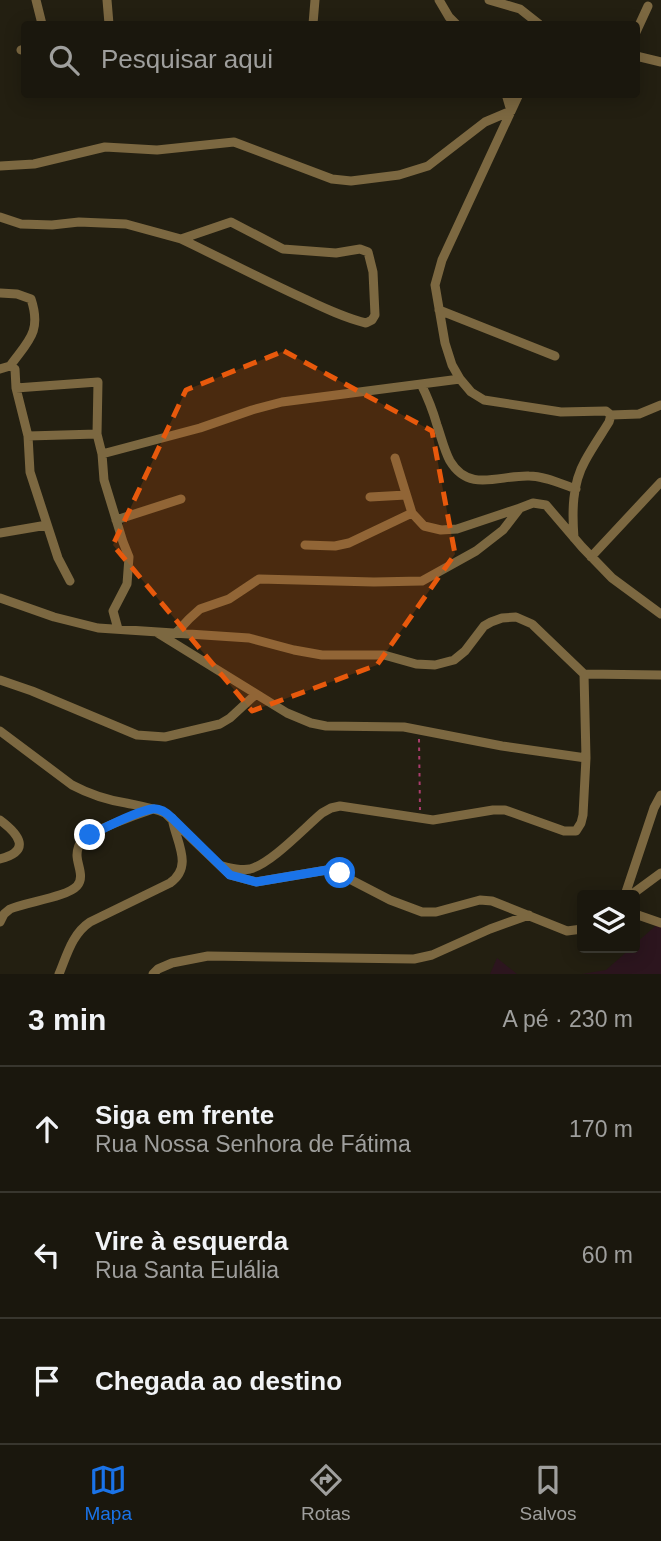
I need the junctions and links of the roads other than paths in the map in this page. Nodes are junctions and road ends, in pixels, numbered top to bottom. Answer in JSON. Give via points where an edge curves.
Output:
{"nodes":[{"id":1,"x":36,"y":0,"type":"edge"},
{"id":2,"x":107,"y":0,"type":"edge"},
{"id":3,"x":314,"y":0,"type":"edge"},
{"id":4,"x":439,"y":0,"type":"edge"},
{"id":5,"x":489,"y":0,"type":"edge"},
{"id":6,"x":648,"y":6,"type":"dead end"},
{"id":7,"x":41,"y":21,"type":"edge"},
{"id":8,"x":109,"y":21,"type":"edge"},
{"id":9,"x":313,"y":21,"type":"edge"},
{"id":10,"x":453,"y":21,"type":"edge"},
{"id":11,"x":535,"y":21,"type":"edge"},
{"id":12,"x":640,"y":23,"type":"edge"},
{"id":13,"x":640,"y":57,"type":"edge"},
{"id":14,"x":661,"y":62,"type":"edge"},
{"id":15,"x":507,"y":98,"type":"edge"},
{"id":16,"x":517,"y":98,"type":"edge"},
{"id":17,"x":511,"y":111,"type":"junction"},
{"id":18,"x":0,"y":166,"type":"edge"},
{"id":19,"x":0,"y":217,"type":"edge"},
{"id":20,"x":181,"y":239,"type":"junction"},
{"id":21,"x":0,"y":293,"type":"edge"},
{"id":22,"x":439,"y":310,"type":"junction"},
{"id":23,"x":555,"y":356,"type":"dead end"},
{"id":24,"x":10,"y":366,"type":"junction"},
{"id":25,"x":0,"y":369,"type":"edge"},
{"id":26,"x":460,"y":379,"type":"junction"},
{"id":27,"x":421,"y":384,"type":"junction"},
{"id":28,"x":16,"y":388,"type":"junction"},
{"id":29,"x":661,"y":404,"type":"edge"},
{"id":30,"x":611,"y":415,"type":"junction"},
{"id":31,"x":97,"y":435,"type":"junction"},
{"id":32,"x":28,"y":436,"type":"junction"},
{"id":33,"x":102,"y":454,"type":"junction"},
{"id":34,"x":395,"y":458,"type":"dead end"},
{"id":35,"x":661,"y":482,"type":"edge"},
{"id":36,"x":576,"y":489,"type":"junction"},
{"id":37,"x":406,"y":495,"type":"junction"},
{"id":38,"x":370,"y":497,"type":"dead end"},
{"id":39,"x":181,"y":499,"type":"dead end"},
{"id":40,"x":520,"y":508,"type":"junction"},
{"id":41,"x":412,"y":513,"type":"junction"},
{"id":42,"x":116,"y":520,"type":"junction"},
{"id":43,"x":47,"y":525,"type":"junction"},
{"id":44,"x":0,"y":533,"type":"edge"},
{"id":45,"x":574,"y":538,"type":"junction"},
{"id":46,"x":305,"y":545,"type":"dead end"},
{"id":47,"x":591,"y":557,"type":"junction"},
{"id":48,"x":70,"y":581,"type":"dead end"},
{"id":49,"x":0,"y":598,"type":"edge"},
{"id":50,"x":661,"y":614,"type":"edge"},
{"id":51,"x":118,"y":629,"type":"junction"},
{"id":52,"x":155,"y":632,"type":"junction"},
{"id":53,"x":176,"y":633,"type":"junction"},
{"id":54,"x":584,"y":674,"type":"junction"},
{"id":55,"x":661,"y":675,"type":"edge"},
{"id":56,"x":0,"y":680,"type":"edge"},
{"id":57,"x":256,"y":694,"type":"junction"},
{"id":58,"x":0,"y":731,"type":"edge"},
{"id":59,"x":586,"y":758,"type":"junction"},
{"id":60,"x":661,"y":795,"type":"edge"},
{"id":61,"x":155,"y":808,"type":"junction"},
{"id":62,"x":172,"y":818,"type":"junction"},
{"id":63,"x":0,"y":820,"type":"edge"},
{"id":64,"x":0,"y":859,"type":"edge"},
{"id":65,"x":219,"y":865,"type":"junction"},
{"id":66,"x":661,"y":873,"type":"edge"},
{"id":67,"x":627,"y":890,"type":"edge"},
{"id":68,"x":638,"y":890,"type":"edge"},
{"id":69,"x":529,"y":915,"type":"junction"},
{"id":70,"x":640,"y":916,"type":"edge"},
{"id":71,"x":0,"y":922,"type":"edge"},
{"id":72,"x":661,"y":923,"type":"edge"},
{"id":73,"x":577,"y":930,"type":"edge"},
{"id":74,"x":59,"y":974,"type":"edge"},
{"id":75,"x":153,"y":974,"type":"edge"}],
"edges":[{"from":1,"to":7,"type":"street"},
{"from":2,"to":8,"type":"street"},
{"from":3,"to":9,"type":"street"},
{"from":4,"to":10,"type":"street"},
{"from":5,"to":11,"type":"street","via":[[520,9]]},
{"from":6,"to":12,"type":"street"},
{"from":13,"to":14,"type":"street"},
{"from":15,"to":17,"type":"street"},
{"from":16,"to":17,"type":"street"},
{"from":17,"to":18,"type":"street","via":[[485,122],[428,166],[351,181],[332,179],[234,142],[158,150],[105,147],[34,164]]},
{"from":17,"to":22,"type":"street","via":[[442,260],[435,285]]},
{"from":19,"to":20,"type":"street","via":[[21,224],[126,224]]},
{"from":20,"to":20,"type":"street","via":[[230,222],[283,249],[368,252],[375,315],[366,323],[335,313]]},
{"from":21,"to":24,"type":"street","via":[[31,299],[36,314],[34,332]]},
{"from":22,"to":23,"type":"street"},
{"from":22,"to":26,"type":"street","via":[[445,344]]},
{"from":24,"to":25,"type":"street"},
{"from":24,"to":28,"type":"street","via":[[15,369]]},
{"from":26,"to":27,"type":"street"},
{"from":26,"to":30,"type":"street","via":[[484,400]]},
{"from":27,"to":33,"type":"street","via":[[282,402]]},
{"from":27,"to":36,"type":"street","via":[[457,472],[473,480],[529,476]]},
{"from":28,"to":31,"type":"street","via":[[98,382]]},
{"from":28,"to":32,"type":"street"},
{"from":29,"to":30,"type":"street","via":[[639,414]]},
{"from":30,"to":36,"type":"street","via":[[584,463]]},
{"from":31,"to":32,"type":"street"},
{"from":31,"to":33,"type":"street"},
{"from":32,"to":43,"type":"street","via":[[30,472]]},
{"from":33,"to":42,"type":"street"},
{"from":34,"to":37,"type":"street"},
{"from":35,"to":47,"type":"street"},
{"from":36,"to":45,"type":"street"},
{"from":37,"to":38,"type":"street"},
{"from":37,"to":41,"type":"street"},
{"from":39,"to":42,"type":"street"},
{"from":40,"to":41,"type":"street","via":[[441,530],[424,526]]},
{"from":40,"to":45,"type":"street","via":[[546,505]]},
{"from":40,"to":53,"type":"street","via":[[503,530],[476,551],[422,581],[259,579],[229,599],[200,609]]},
{"from":41,"to":46,"type":"street","via":[[349,543]]},
{"from":42,"to":51,"type":"street","via":[[129,557],[127,584],[113,611]]},
{"from":43,"to":44,"type":"street"},
{"from":43,"to":48,"type":"street"},
{"from":45,"to":47,"type":"street"},
{"from":47,"to":50,"type":"street"},
{"from":49,"to":51,"type":"street","via":[[72,623]]},
{"from":51,"to":52,"type":"street"},
{"from":52,"to":53,"type":"street"},
{"from":52,"to":57,"type":"street"},
{"from":53,"to":54,"type":"street","via":[[249,638],[321,655],[384,655],[435,665],[454,660],[484,626],[516,617],[531,624]]},
{"from":54,"to":55,"type":"street"},
{"from":54,"to":59,"type":"street"},
{"from":56,"to":57,"type":"street","via":[[137,735],[153,737],[220,724]]},
{"from":57,"to":59,"type":"street","via":[[317,724],[419,730]]},
{"from":58,"to":61,"type":"street","via":[[72,785]]},
{"from":59,"to":65,"type":"street","via":[[583,815],[576,831],[505,810],[433,820],[340,806],[322,813],[258,866],[242,870]]},
{"from":60,"to":67,"type":"street"},
{"from":61,"to":62,"type":"street"},
{"from":61,"to":71,"type":"street","via":[[83,840],[77,855],[80,883],[74,889],[10,909]]},
{"from":62,"to":65,"type":"street"},
{"from":62,"to":74,"type":"street","via":[[183,864],[178,877],[82,927]]},
{"from":63,"to":64,"type":"street","via":[[14,831],[19,845],[15,854]]},
{"from":65,"to":69,"type":"street","via":[[230,875],[256,882],[334,871],[422,912],[480,900]]},
{"from":66,"to":68,"type":"street"},
{"from":69,"to":73,"type":"street","via":[[567,932]]},
{"from":69,"to":75,"type":"street","via":[[414,959],[208,956],[172,963]]},
{"from":70,"to":72,"type":"street"}]}
